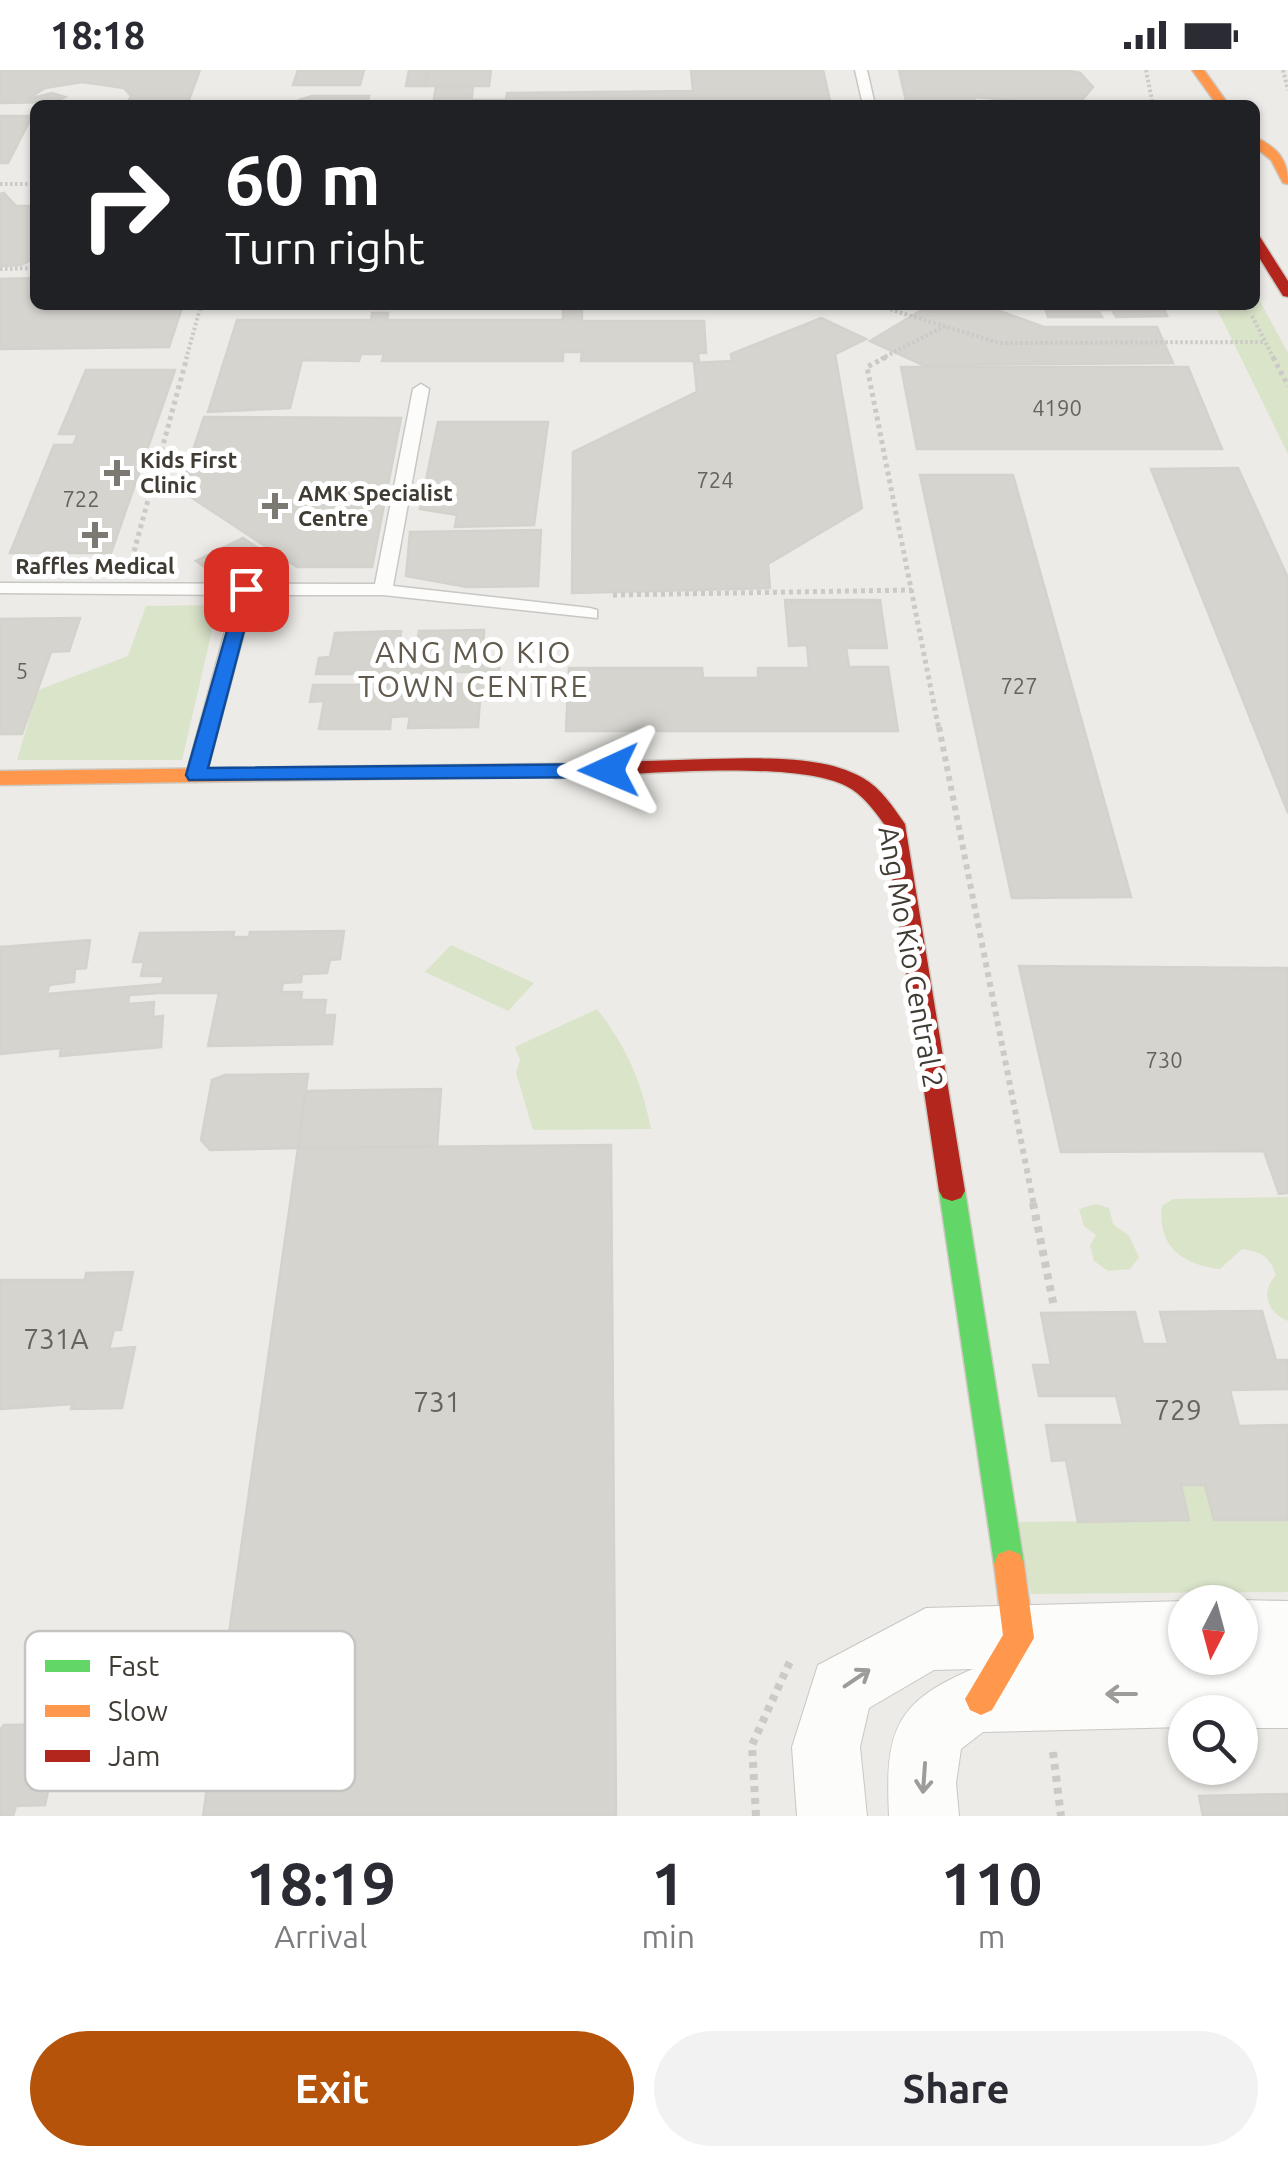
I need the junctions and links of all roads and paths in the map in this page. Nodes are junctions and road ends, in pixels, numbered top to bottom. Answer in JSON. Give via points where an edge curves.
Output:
{"nodes":[{"id":1,"x":861,"y":70,"type":"edge"},
{"id":2,"x":1146,"y":70,"type":"edge"},
{"id":3,"x":1198,"y":70,"type":"edge"},
{"id":4,"x":1283,"y":70,"type":"edge"},
{"id":5,"x":1288,"y":90,"type":"edge"},
{"id":6,"x":868,"y":100,"type":"edge"},
{"id":7,"x":1152,"y":100,"type":"edge"},
{"id":8,"x":1219,"y":100,"type":"edge"},
{"id":9,"x":1260,"y":144,"type":"edge"},
{"id":10,"x":1288,"y":180,"type":"edge"},
{"id":11,"x":0,"y":184,"type":"edge"},
{"id":12,"x":30,"y":184,"type":"edge"},
{"id":13,"x":1260,"y":248,"type":"edge"},
{"id":14,"x":0,"y":268,"type":"edge"},
{"id":15,"x":30,"y":268,"type":"edge"},
{"id":16,"x":1288,"y":293,"type":"edge"},
{"id":17,"x":200,"y":310,"type":"edge"},
{"id":18,"x":892,"y":310,"type":"edge"},
{"id":19,"x":1249,"y":310,"type":"edge"},
{"id":20,"x":945,"y":326,"type":"junction"},
{"id":21,"x":1265,"y":342,"type":"junction"},
{"id":22,"x":1275,"y":360,"type":"junction"},
{"id":23,"x":1288,"y":360,"type":"edge"},
{"id":24,"x":1288,"y":386,"type":"edge"},
{"id":25,"x":420,"y":389,"type":"dead end"},
{"id":26,"x":130,"y":565,"type":"dead end"},
{"id":27,"x":0,"y":588,"type":"edge"},
{"id":28,"x":246,"y":589,"type":"junction"},
{"id":29,"x":383,"y":590,"type":"junction"},
{"id":30,"x":590,"y":614,"type":"dead end"},
{"id":31,"x":196,"y":775,"type":"junction"},
{"id":32,"x":0,"y":778,"type":"edge"},
{"id":33,"x":1054,"y":1306,"type":"dead end"},
{"id":34,"x":1258,"y":1632,"type":"edge"},
{"id":35,"x":1288,"y":1632,"type":"edge"},
{"id":36,"x":1168,"y":1633,"type":"edge"},
{"id":37,"x":1019,"y":1638,"type":"junction"},
{"id":38,"x":1288,"y":1695,"type":"edge"},
{"id":39,"x":981,"y":1699,"type":"junction"},
{"id":40,"x":832,"y":1816,"type":"edge"},
{"id":41,"x":924,"y":1816,"type":"edge"}],
"edges":[{"from":1,"to":6,"type":"lane"},
{"from":2,"to":7,"type":"path"},
{"from":3,"to":8,"type":"street"},
{"from":4,"to":5,"type":"path"},
{"from":9,"to":10,"type":"street"},
{"from":11,"to":12,"type":"path"},
{"from":13,"to":16,"type":"street"},
{"from":14,"to":15,"type":"path"},
{"from":17,"to":26,"type":"path"},
{"from":18,"to":20,"type":"path"},
{"from":19,"to":21,"type":"path"},
{"from":20,"to":21,"type":"path","via":[[999,343]]},
{"from":20,"to":33,"type":"path","via":[[867,367]]},
{"from":21,"to":22,"type":"path"},
{"from":22,"to":23,"type":"path"},
{"from":22,"to":24,"type":"path"},
{"from":25,"to":29,"type":"lane"},
{"from":27,"to":28,"type":"lane"},
{"from":28,"to":29,"type":"lane"},
{"from":28,"to":31,"type":"lane"},
{"from":29,"to":30,"type":"lane"},
{"from":31,"to":32,"type":"street","name":"Ang Mo Kio Central 2"},
{"from":31,"to":37,"type":"street","name":"Ang Mo Kio Central 2","via":[[797,768],[850,776],[878,798],[894,824]]},
{"from":34,"to":35,"type":"street"},
{"from":36,"to":37,"type":"street"},
{"from":37,"to":39,"type":"street"},
{"from":40,"to":37,"type":"street","one_way":true,"via":[[826,1747],[842,1688],[926,1639]]},
{"from":38,"to":39,"type":"street","one_way":true},
{"from":39,"to":41,"type":"street","one_way":true,"via":[[951,1712],[930,1733]]}]}
